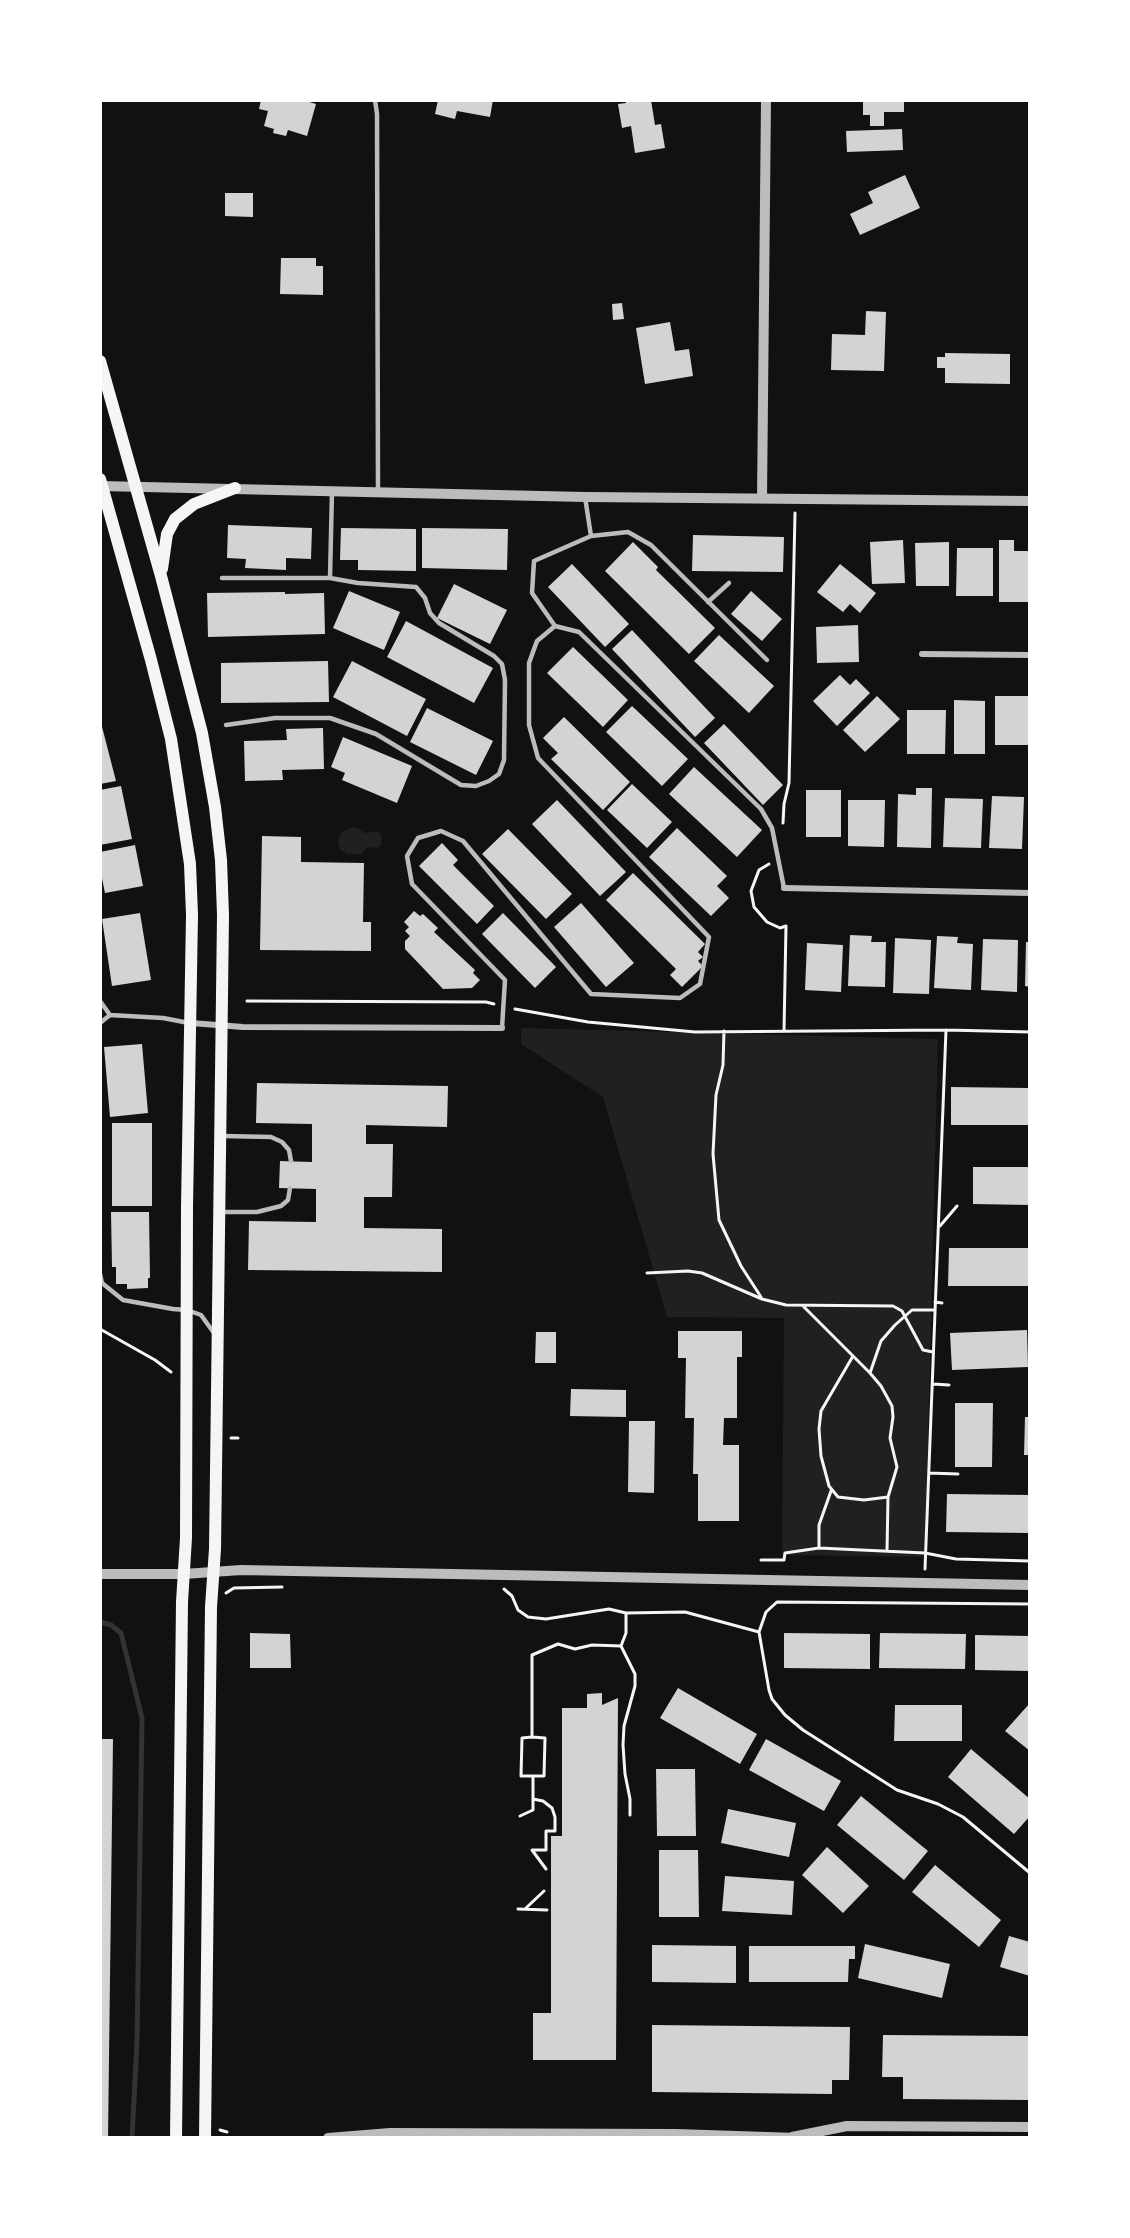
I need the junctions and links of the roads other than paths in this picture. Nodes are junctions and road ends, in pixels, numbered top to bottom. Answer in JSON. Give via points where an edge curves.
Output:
{"nodes":[{"id":1,"x":375,"y":100,"type":"edge"},
{"id":2,"x":766,"y":100,"type":"edge"},
{"id":3,"x":100,"y":361,"type":"edge"},
{"id":4,"x":101,"y":483,"type":"edge"},
{"id":5,"x":134,"y":486,"type":"junction"},
{"id":6,"x":235,"y":488,"type":"junction"},
{"id":7,"x":332,"y":490,"type":"junction"},
{"id":8,"x":378,"y":491,"type":"junction"},
{"id":9,"x":585,"y":497,"type":"junction"},
{"id":10,"x":762,"y":499,"type":"junction"},
{"id":11,"x":1029,"y":501,"type":"edge"},
{"id":12,"x":591,"y":536,"type":"junction"},
{"id":13,"x":161,"y":576,"type":"junction"},
{"id":14,"x":222,"y":578,"type":"dead end"},
{"id":15,"x":330,"y":578,"type":"junction"},
{"id":16,"x":729,"y":583,"type":"dead end"},
{"id":17,"x":708,"y":602,"type":"junction"},
{"id":18,"x":555,"y":626,"type":"junction"},
{"id":19,"x":922,"y":654,"type":"dead end"},
{"id":20,"x":1029,"y":655,"type":"edge"},
{"id":21,"x":767,"y":660,"type":"dead end"},
{"id":22,"x":226,"y":725,"type":"dead end"},
{"id":23,"x":784,"y":888,"type":"joint"},
{"id":24,"x":1029,"y":893,"type":"edge"},
{"id":25,"x":100,"y":1001,"type":"edge"},
{"id":26,"x":110,"y":1015,"type":"junction"},
{"id":27,"x":100,"y":1023,"type":"edge"},
{"id":28,"x":189,"y":1023,"type":"junction"},
{"id":29,"x":221,"y":1027,"type":"junction"},
{"id":30,"x":502,"y":1028,"type":"joint"},
{"id":31,"x":220,"y":1136,"type":"junction"},
{"id":32,"x":291,"y":1161,"type":"dead end"},
{"id":33,"x":290,"y":1188,"type":"dead end"},
{"id":34,"x":219,"y":1212,"type":"junction"},
{"id":35,"x":100,"y":1274,"type":"edge"},
{"id":36,"x":187,"y":1310,"type":"junction"},
{"id":37,"x":218,"y":1338,"type":"junction"},
{"id":38,"x":213,"y":1572,"type":"junction"},
{"id":39,"x":100,"y":1574,"type":"edge"},
{"id":40,"x":184,"y":1574,"type":"junction"},
{"id":41,"x":1029,"y":1585,"type":"edge"},
{"id":42,"x":1029,"y":2127,"type":"edge"},
{"id":43,"x":795,"y":2137,"type":"edge"},
{"id":44,"x":177,"y":2138,"type":"edge"},
{"id":45,"x":205,"y":2138,"type":"edge"},
{"id":46,"x":328,"y":2138,"type":"edge"}],
"edges":[{"from":1,"to":8,"type":"lane"},
{"from":2,"to":10,"type":"street"},
{"from":3,"to":5,"type":"main road"},
{"from":4,"to":5,"type":"street"},
{"from":4,"to":28,"type":"main road","via":[[171,739],[183,810],[192,915]]},
{"from":5,"to":6,"type":"street"},
{"from":5,"to":13,"type":"main road"},
{"from":6,"to":7,"type":"street"},
{"from":6,"to":13,"type":"main road","via":[[194,504],[175,519],[165,542]]},
{"from":7,"to":8,"type":"street"},
{"from":7,"to":15,"type":"lane"},
{"from":8,"to":9,"type":"street"},
{"from":9,"to":10,"type":"street"},
{"from":9,"to":12,"type":"lane"},
{"from":10,"to":11,"type":"street"},
{"from":12,"to":17,"type":"lane","via":[[628,532],[651,544]]},
{"from":12,"to":18,"type":"lane","via":[[534,561],[532,593]]},
{"from":13,"to":29,"type":"main road","via":[[202,733],[215,807],[223,915]]},
{"from":14,"to":15,"type":"lane"},
{"from":15,"to":22,"type":"lane","via":[[416,587],[439,623],[502,664],[504,760],[499,774],[476,786],[461,785],[376,734],[330,718],[275,718]]},
{"from":16,"to":17,"type":"lane"},
{"from":17,"to":21,"type":"lane"},
{"from":18,"to":23,"type":"lane","via":[[579,632],[761,809],[772,828]]},
{"from":18,"to":30,"type":"lane","via":[[537,641],[529,663],[529,724],[538,758],[709,937],[700,984],[680,998],[591,994],[463,841],[441,831],[418,838],[408,856],[412,884],[505,980]]},
{"from":19,"to":20,"type":"street"},
{"from":23,"to":24,"type":"street"},
{"from":25,"to":26,"type":"lane"},
{"from":26,"to":27,"type":"lane"},
{"from":26,"to":28,"type":"lane"},
{"from":28,"to":29,"type":"street"},
{"from":28,"to":36,"type":"main road"},
{"from":29,"to":30,"type":"street"},
{"from":29,"to":31,"type":"main road"},
{"from":31,"to":32,"type":"lane","via":[[271,1137],[289,1150]]},
{"from":31,"to":34,"type":"main road"},
{"from":33,"to":34,"type":"lane","via":[[288,1200],[281,1206],[257,1212]]},
{"from":34,"to":37,"type":"main road"},
{"from":35,"to":36,"type":"lane","via":[[102,1282],[123,1300]]},
{"from":36,"to":37,"type":"lane","via":[[201,1315]]},
{"from":36,"to":40,"type":"main road"},
{"from":37,"to":38,"type":"main road"},
{"from":38,"to":40,"type":"street"},
{"from":38,"to":41,"type":"street"},
{"from":38,"to":45,"type":"main road"},
{"from":39,"to":40,"type":"street"},
{"from":40,"to":44,"type":"main road"},
{"from":42,"to":43,"type":"street","via":[[847,2126]]},
{"from":43,"to":46,"type":"street","via":[[390,2133]]}]}
